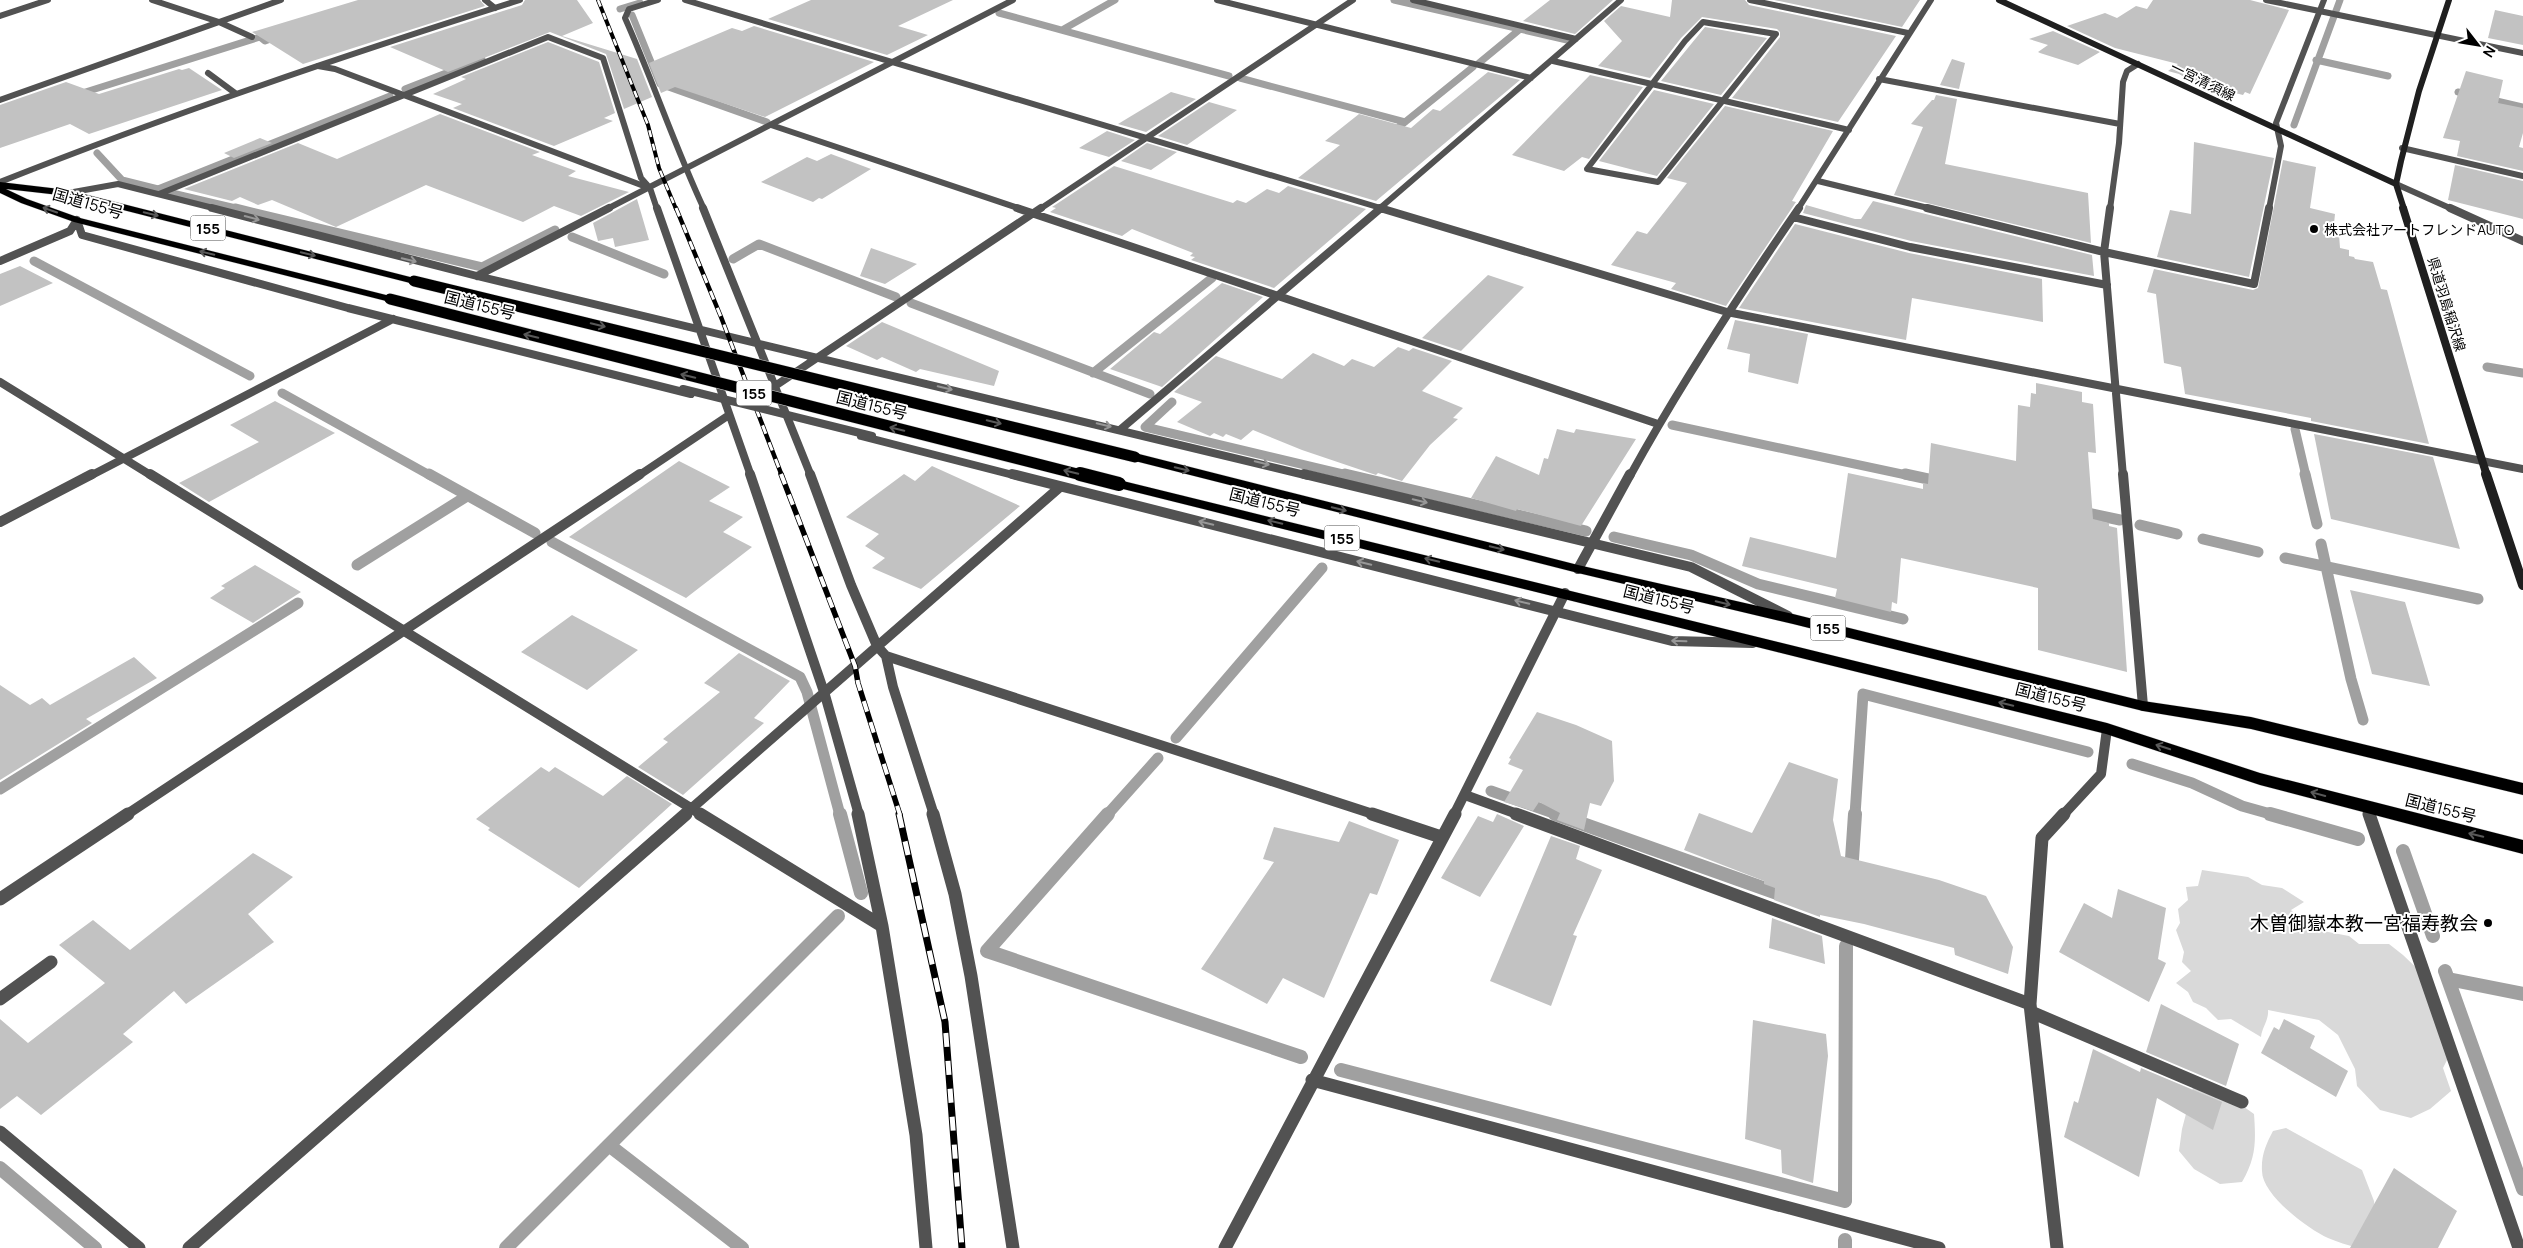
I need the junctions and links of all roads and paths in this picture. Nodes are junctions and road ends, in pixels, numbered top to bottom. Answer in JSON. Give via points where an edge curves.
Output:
{"nodes":[{"id":1,"x":48,"y":0,"type":"edge"},
{"id":2,"x":152,"y":0,"type":"edge"},
{"id":3,"x":280,"y":0,"type":"edge"},
{"id":4,"x":484,"y":0,"type":"edge"},
{"id":5,"x":520,"y":0,"type":"edge"},
{"id":6,"x":685,"y":0,"type":"edge"},
{"id":7,"x":1013,"y":0,"type":"edge"},
{"id":8,"x":1217,"y":0,"type":"edge"},
{"id":9,"x":1353,"y":0,"type":"edge"},
{"id":10,"x":1413,"y":0,"type":"edge"},
{"id":11,"x":1621,"y":0,"type":"edge"},
{"id":12,"x":1750,"y":0,"type":"edge"},
{"id":13,"x":1931,"y":0,"type":"edge"},
{"id":14,"x":1998,"y":0,"type":"edge"},
{"id":15,"x":2266,"y":0,"type":"edge"},
{"id":16,"x":2324,"y":0,"type":"edge"},
{"id":17,"x":2449,"y":0,"type":"edge"},
{"id":18,"x":653,"y":1,"type":"edge"},
{"id":19,"x":1423,"y":1,"type":"edge"},
{"id":20,"x":496,"y":8,"type":"junction"},
{"id":21,"x":2324,"y":12,"type":"junction"},
{"id":22,"x":0,"y":16,"type":"edge"},
{"id":23,"x":219,"y":22,"type":"junction"},
{"id":24,"x":1315,"y":24,"type":"junction"},
{"id":25,"x":1908,"y":33,"type":"junction"},
{"id":26,"x":2437,"y":35,"type":"junction"},
{"id":27,"x":252,"y":37,"type":"dead end"},
{"id":28,"x":1576,"y":39,"type":"junction"},
{"id":29,"x":2523,"y":52,"type":"edge"},
{"id":30,"x":1553,"y":61,"type":"junction"},
{"id":31,"x":892,"y":62,"type":"junction"},
{"id":32,"x":2138,"y":64,"type":"junction"},
{"id":33,"x":318,"y":66,"type":"junction"},
{"id":34,"x":208,"y":73,"type":"dead end"},
{"id":35,"x":1531,"y":78,"type":"junction"},
{"id":36,"x":1879,"y":79,"type":"junction"},
{"id":37,"x":1652,"y":85,"type":"junction"},
{"id":38,"x":234,"y":93,"type":"junction"},
{"id":39,"x":404,"y":95,"type":"junction"},
{"id":40,"x":0,"y":100,"type":"edge"},
{"id":41,"x":1723,"y":101,"type":"junction"},
{"id":42,"x":2120,"y":124,"type":"junction"},
{"id":43,"x":771,"y":125,"type":"junction"},
{"id":44,"x":1849,"y":130,"type":"junction"},
{"id":45,"x":2278,"y":130,"type":"junction"},
{"id":46,"x":1144,"y":139,"type":"junction"},
{"id":47,"x":2402,"y":148,"type":"junction"},
{"id":48,"x":685,"y":169,"type":"junction"},
{"id":49,"x":2523,"y":176,"type":"edge"},
{"id":50,"x":1818,"y":181,"type":"junction"},
{"id":51,"x":2396,"y":184,"type":"junction"},
{"id":52,"x":0,"y":185,"type":"edge"},
{"id":53,"x":650,"y":188,"type":"junction"},
{"id":54,"x":68,"y":193,"type":"junction"},
{"id":55,"x":159,"y":194,"type":"junction"},
{"id":56,"x":1379,"y":209,"type":"junction"},
{"id":57,"x":1034,"y":213,"type":"junction"},
{"id":58,"x":1793,"y":216,"type":"junction"},
{"id":59,"x":77,"y":220,"type":"junction"},
{"id":60,"x":2523,"y":241,"type":"edge"},
{"id":61,"x":2104,"y":252,"type":"junction"},
{"id":62,"x":0,"y":261,"type":"edge"},
{"id":63,"x":477,"y":276,"type":"junction"},
{"id":64,"x":2107,"y":285,"type":"junction"},
{"id":65,"x":1278,"y":296,"type":"junction"},
{"id":66,"x":1727,"y":312,"type":"junction"},
{"id":67,"x":393,"y":319,"type":"junction"},
{"id":68,"x":698,"y":330,"type":"junction"},
{"id":69,"x":759,"y":344,"type":"junction"},
{"id":70,"x":817,"y":358,"type":"junction"},
{"id":71,"x":0,"y":382,"type":"edge"},
{"id":72,"x":775,"y":386,"type":"junction"},
{"id":73,"x":2116,"y":388,"type":"junction"},
{"id":74,"x":683,"y":389,"type":"dead end"},
{"id":75,"x":728,"y":409,"type":"junction"},
{"id":76,"x":788,"y":418,"type":"junction"},
{"id":77,"x":1658,"y":424,"type":"junction"},
{"id":78,"x":1120,"y":429,"type":"junction"},
{"id":79,"x":872,"y":436,"type":"dead end"},
{"id":80,"x":122,"y":458,"type":"junction"},
{"id":81,"x":2482,"y":461,"type":"junction"},
{"id":82,"x":2523,"y":469,"type":"edge"},
{"id":83,"x":1060,"y":487,"type":"junction"},
{"id":84,"x":0,"y":522,"type":"edge"},
{"id":85,"x":1592,"y":543,"type":"junction"},
{"id":86,"x":1578,"y":569,"type":"junction"},
{"id":87,"x":2523,"y":585,"type":"edge"},
{"id":88,"x":1565,"y":593,"type":"junction"},
{"id":89,"x":1555,"y":611,"type":"junction"},
{"id":90,"x":1793,"y":619,"type":"junction"},
{"id":91,"x":404,"y":631,"type":"junction"},
{"id":92,"x":1763,"y":643,"type":"junction"},
{"id":93,"x":877,"y":646,"type":"junction"},
{"id":94,"x":886,"y":656,"type":"junction"},
{"id":95,"x":825,"y":695,"type":"junction"},
{"id":96,"x":2143,"y":706,"type":"junction"},
{"id":97,"x":2107,"y":729,"type":"junction"},
{"id":98,"x":2523,"y":789,"type":"edge"},
{"id":99,"x":1464,"y":795,"type":"junction"},
{"id":100,"x":2366,"y":807,"type":"junction"},
{"id":101,"x":694,"y":809,"type":"junction"},
{"id":102,"x":1441,"y":837,"type":"junction"},
{"id":103,"x":2523,"y":847,"type":"edge"},
{"id":104,"x":0,"y":899,"type":"edge"},
{"id":105,"x":882,"y":926,"type":"junction"},
{"id":106,"x":51,"y":962,"type":"dead end"},
{"id":107,"x":0,"y":999,"type":"edge"},
{"id":108,"x":2030,"y":1008,"type":"junction"},
{"id":109,"x":1312,"y":1080,"type":"junction"},
{"id":110,"x":2242,"y":1102,"type":"dead end"},
{"id":111,"x":0,"y":1132,"type":"edge"},
{"id":112,"x":2517,"y":1225,"type":"edge"},
{"id":113,"x":139,"y":1248,"type":"edge"},
{"id":114,"x":189,"y":1248,"type":"edge"},
{"id":115,"x":926,"y":1248,"type":"edge"},
{"id":116,"x":1013,"y":1248,"type":"edge"},
{"id":117,"x":1225,"y":1248,"type":"edge"},
{"id":118,"x":1939,"y":1248,"type":"edge"},
{"id":119,"x":2057,"y":1248,"type":"edge"},
{"id":120,"x":2518,"y":1248,"type":"edge"}],
"edges":[{"from":1,"to":22,"type":"street"},
{"from":2,"to":23,"type":"street"},
{"from":3,"to":23,"type":"street"},
{"from":4,"to":20,"type":"street"},
{"from":5,"to":20,"type":"street"},
{"from":6,"to":31,"type":"street"},
{"from":7,"to":31,"type":"street"},
{"from":8,"to":24,"type":"street"},
{"from":9,"to":24,"type":"street"},
{"from":10,"to":19,"type":"street"},
{"from":11,"to":28,"type":"street"},
{"from":12,"to":25,"type":"street"},
{"from":13,"to":25,"type":"street"},
{"from":14,"to":32,"type":"main road","name":"一宮清須線"},
{"from":15,"to":21,"type":"street"},
{"from":16,"to":21,"type":"street"},
{"from":17,"to":26,"type":"main road","name":"県道羽島稲沢線"},
{"from":18,"to":48,"type":"street","via":[[629,9],[625,18],[641,50]]},
{"from":19,"to":28,"type":"street"},
{"from":20,"to":33,"type":"street"},
{"from":21,"to":26,"type":"street"},
{"from":21,"to":45,"type":"street","via":[[2276,123]]},
{"from":23,"to":27,"type":"street"},
{"from":23,"to":40,"type":"street"},
{"from":24,"to":35,"type":"street"},
{"from":24,"to":46,"type":"street"},
{"from":25,"to":36,"type":"street"},
{"from":26,"to":29,"type":"street"},
{"from":26,"to":47,"type":"main road","name":"県道羽島稲沢線"},
{"from":28,"to":30,"type":"street"},
{"from":30,"to":35,"type":"street"},
{"from":30,"to":37,"type":"street"},
{"from":31,"to":43,"type":"street"},
{"from":31,"to":46,"type":"street"},
{"from":32,"to":42,"type":"street","via":[[2127,71],[2123,82]]},
{"from":32,"to":45,"type":"main road","name":"一宮清須線"},
{"from":33,"to":38,"type":"street"},
{"from":33,"to":39,"type":"street","via":[[335,69]]},
{"from":34,"to":38,"type":"street"},
{"from":35,"to":56,"type":"street"},
{"from":36,"to":42,"type":"street"},
{"from":36,"to":44,"type":"street"},
{"from":37,"to":41,"type":"street"},
{"from":37,"to":41,"type":"street","via":[[1703,22],[1776,34]]},
{"from":37,"to":41,"type":"street","via":[[1586,169],[1658,182]]},
{"from":38,"to":52,"type":"street","via":[[95,143]]},
{"from":39,"to":53,"type":"street"},
{"from":39,"to":53,"type":"street","via":[[548,37],[600,55],[641,178]]},
{"from":39,"to":55,"type":"street"},
{"from":41,"to":44,"type":"street"},
{"from":42,"to":61,"type":"street"},
{"from":43,"to":48,"type":"street"},
{"from":43,"to":57,"type":"street"},
{"from":44,"to":50,"type":"street"},
{"from":45,"to":51,"type":"main road","name":"一宮清須線"},
{"from":45,"to":61,"type":"street","via":[[2281,146],[2254,284]]},
{"from":46,"to":56,"type":"street"},
{"from":46,"to":57,"type":"street"},
{"from":47,"to":49,"type":"street"},
{"from":47,"to":51,"type":"main road","name":"県道羽島稲沢線"},
{"from":48,"to":53,"type":"street"},
{"from":48,"to":69,"type":"street","via":[[716,235]]},
{"from":50,"to":58,"type":"street"},
{"from":50,"to":61,"type":"street"},
{"from":51,"to":60,"type":"street"},
{"from":51,"to":81,"type":"main road","name":"県道羽島稲沢線"},
{"from":52,"to":54,"type":"highway","name":"国道155号","number":"155"},
{"from":59,"to":52,"type":"highway","name":"国道155号","number":"155","one_way":true,"via":[[24,201]]},
{"from":53,"to":63,"type":"street"},
{"from":53,"to":68,"type":"street"},
{"from":54,"to":55,"type":"street","via":[[118,184]]},
{"from":54,"to":86,"type":"highway","name":"国道155号","number":"155","one_way":true,"bridge":true},
{"from":55,"to":63,"type":"street","one_way":true},
{"from":56,"to":65,"type":"street"},
{"from":56,"to":66,"type":"street"},
{"from":57,"to":65,"type":"street"},
{"from":57,"to":70,"type":"street"},
{"from":58,"to":64,"type":"street","via":[[1910,247]]},
{"from":58,"to":66,"type":"street"},
{"from":59,"to":62,"type":"street","via":[[70,231]]},
{"from":59,"to":67,"type":"street","via":[[82,236]]},
{"from":88,"to":59,"type":"highway","name":"国道155号","number":"155","one_way":true,"bridge":true,"via":[[757,394]]},
{"from":61,"to":64,"type":"street"},
{"from":63,"to":68,"type":"street"},
{"from":64,"to":73,"type":"street"},
{"from":65,"to":77,"type":"street"},
{"from":65,"to":78,"type":"street"},
{"from":66,"to":73,"type":"street"},
{"from":66,"to":77,"type":"street"},
{"from":67,"to":75,"type":"street"},
{"from":67,"to":80,"type":"street"},
{"from":68,"to":69,"type":"street"},
{"from":68,"to":75,"type":"street"},
{"from":69,"to":70,"type":"street"},
{"from":69,"to":72,"type":"street"},
{"from":70,"to":72,"type":"street"},
{"from":70,"to":78,"type":"street","one_way":true},
{"from":71,"to":80,"type":"street"},
{"from":72,"to":76,"type":"street"},
{"from":73,"to":81,"type":"street"},
{"from":73,"to":96,"type":"street"},
{"from":74,"to":79,"type":"street","bridge":true},
{"from":75,"to":76,"type":"street"},
{"from":75,"to":91,"type":"street"},
{"from":75,"to":95,"type":"street"},
{"from":76,"to":83,"type":"street"},
{"from":76,"to":93,"type":"street"},
{"from":77,"to":85,"type":"street"},
{"from":78,"to":85,"type":"street","one_way":true},
{"from":80,"to":84,"type":"street"},
{"from":80,"to":91,"type":"street"},
{"from":81,"to":82,"type":"street"},
{"from":81,"to":87,"type":"main road","name":"県道羽島稲沢線"},
{"from":89,"to":83,"type":"street","one_way":true},
{"from":83,"to":93,"type":"street"},
{"from":85,"to":86,"type":"street"},
{"from":85,"to":90,"type":"street","via":[[1691,567]]},
{"from":86,"to":90,"type":"highway","name":"国道155号","number":"155","one_way":true},
{"from":88,"to":89,"type":"street"},
{"from":88,"to":92,"type":"highway","name":"国道155号","number":"155"},
{"from":92,"to":89,"type":"street","one_way":true,"via":[[1672,641]]},
{"from":89,"to":99,"type":"street"},
{"from":90,"to":96,"type":"highway","name":"国道155号","number":"155"},
{"from":91,"to":101,"type":"street"},
{"from":91,"to":104,"type":"street"},
{"from":97,"to":92,"type":"highway","name":"国道155号","number":"155","one_way":true},
{"from":93,"to":94,"type":"street"},
{"from":93,"to":95,"type":"street"},
{"from":94,"to":102,"type":"street"},
{"from":94,"to":116,"type":"street","via":[[954,894],[972,985]]},
{"from":95,"to":101,"type":"street"},
{"from":95,"to":105,"type":"street","via":[[857,808]]},
{"from":96,"to":98,"type":"highway","name":"国道155号","number":"155","via":[[2251,722]]},
{"from":100,"to":97,"type":"highway","name":"国道155号","number":"155","one_way":true,"via":[[2260,779]]},
{"from":97,"to":108,"type":"street","via":[[2101,774],[2042,838]]},
{"from":99,"to":102,"type":"street"},
{"from":99,"to":108,"type":"street"},
{"from":103,"to":100,"type":"highway","name":"国道155号","number":"155","one_way":true},
{"from":100,"to":112,"type":"street"},
{"from":101,"to":105,"type":"street"},
{"from":101,"to":114,"type":"street"},
{"from":102,"to":109,"type":"street"},
{"from":105,"to":115,"type":"street","via":[[916,1135]]},
{"from":106,"to":107,"type":"street"},
{"from":108,"to":110,"type":"street"},
{"from":108,"to":119,"type":"street"},
{"from":109,"to":117,"type":"street"},
{"from":109,"to":118,"type":"street"},
{"from":111,"to":113,"type":"street"},
{"from":112,"to":120,"type":"street"}]}
